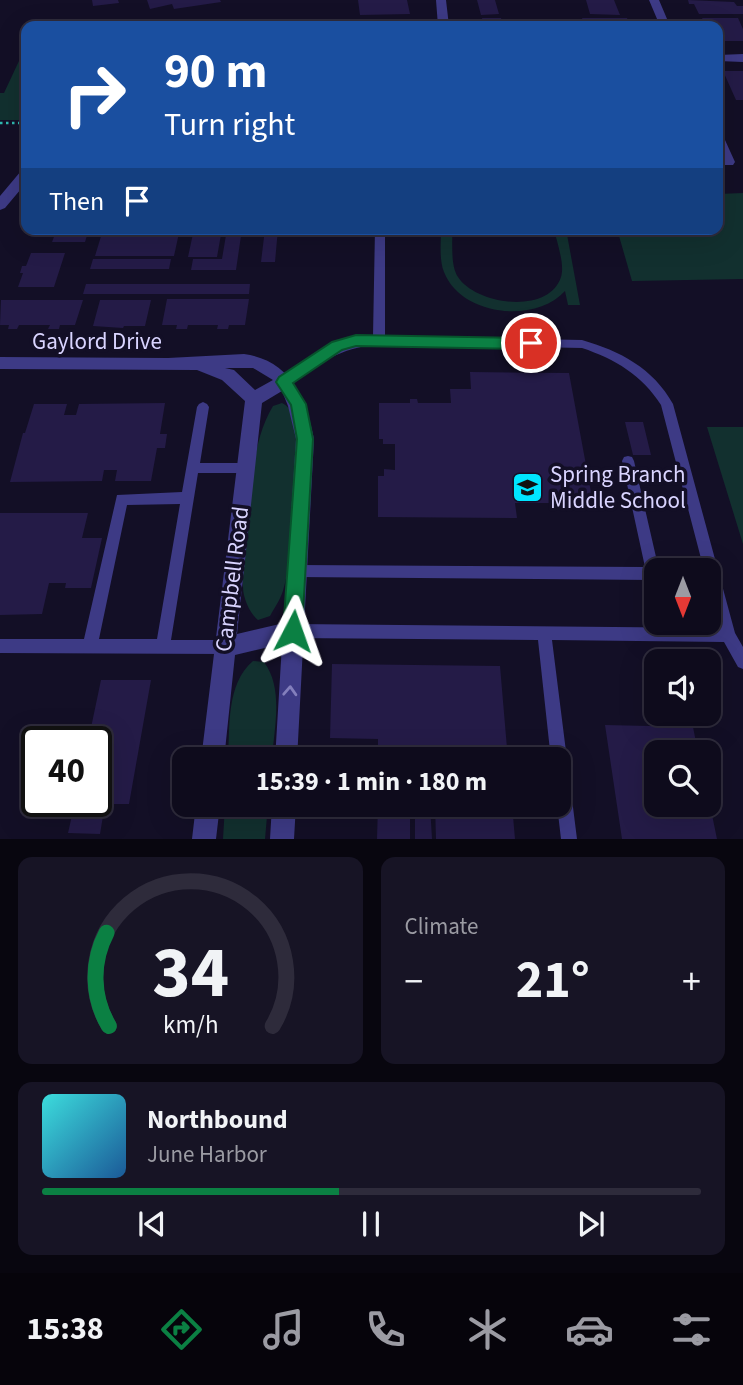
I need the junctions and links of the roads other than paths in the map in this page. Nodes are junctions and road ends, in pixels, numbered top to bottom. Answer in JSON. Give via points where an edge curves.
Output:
{"nodes":[{"id":1,"x":441,"y":0,"type":"edge"},
{"id":2,"x":654,"y":0,"type":"edge"},
{"id":3,"x":443,"y":21,"type":"edge"},
{"id":4,"x":664,"y":21,"type":"edge"},
{"id":5,"x":723,"y":58,"type":"edge"},
{"id":6,"x":743,"y":58,"type":"edge"},
{"id":7,"x":723,"y":150,"type":"edge"},
{"id":8,"x":728,"y":162,"type":"dead end"},
{"id":9,"x":21,"y":180,"type":"edge"},
{"id":10,"x":0,"y":205,"type":"edge"},
{"id":11,"x":380,"y":235,"type":"edge"},
{"id":12,"x":379,"y":340,"type":"junction"},
{"id":13,"x":0,"y":363,"type":"edge"},
{"id":14,"x":194,"y":364,"type":"junction"},
{"id":15,"x":284,"y":382,"type":"junction"},
{"id":16,"x":254,"y":400,"type":"junction"},
{"id":17,"x":203,"y":407,"type":"dead end"},
{"id":18,"x":628,"y":461,"type":"dead end"},
{"id":19,"x":192,"y":468,"type":"junction"},
{"id":20,"x":246,"y":468,"type":"junction"},
{"id":21,"x":187,"y":498,"type":"junction"},
{"id":22,"x":297,"y":571,"type":"junction"},
{"id":23,"x":293,"y":631,"type":"junction"},
{"id":24,"x":544,"y":633,"type":"junction"},
{"id":25,"x":729,"y":635,"type":"junction"},
{"id":26,"x":0,"y":646,"type":"edge"},
{"id":27,"x":90,"y":646,"type":"junction"},
{"id":28,"x":163,"y":646,"type":"junction"},
{"id":29,"x":224,"y":647,"type":"junction"},
{"id":30,"x":743,"y":662,"type":"edge"},
{"id":31,"x":213,"y":747,"type":"edge"},
{"id":32,"x":287,"y":747,"type":"edge"},
{"id":33,"x":207,"y":817,"type":"edge"},
{"id":34,"x":283,"y":817,"type":"edge"},
{"id":35,"x":204,"y":839,"type":"edge"},
{"id":36,"x":282,"y":839,"type":"edge"},
{"id":37,"x":569,"y":839,"type":"edge"}],
"edges":[{"from":1,"to":3,"type":"street"},
{"from":2,"to":4,"type":"street"},
{"from":5,"to":6,"type":"street"},
{"from":7,"to":8,"type":"street"},
{"from":9,"to":10,"type":"street"},
{"from":11,"to":12,"type":"lane"},
{"from":12,"to":15,"type":"lane","via":[[337,346]]},
{"from":12,"to":25,"type":"lane","via":[[582,344],[641,370],[667,404]]},
{"from":13,"to":14,"type":"street","name":"Gaylord Drive"},
{"from":14,"to":15,"type":"street","name":"Gaylord Drive","via":[[239,361],[262,365]]},
{"from":14,"to":16,"type":"street","name":"Gaylord Drive","via":[[228,375]]},
{"from":15,"to":16,"type":"street"},
{"from":15,"to":22,"type":"street","via":[[298,404],[305,439]]},
{"from":16,"to":20,"type":"street","name":"Campbell Road"},
{"from":17,"to":19,"type":"lane"},
{"from":18,"to":22,"type":"lane","via":[[653,574]]},
{"from":19,"to":20,"type":"lane"},
{"from":19,"to":21,"type":"lane"},
{"from":20,"to":29,"type":"street","name":"Campbell Road"},
{"from":21,"to":27,"type":"lane","via":[[122,499]]},
{"from":21,"to":28,"type":"lane"},
{"from":22,"to":23,"type":"street"},
{"from":23,"to":24,"type":"lane"},
{"from":23,"to":29,"type":"street"},
{"from":32,"to":23,"type":"street","one_way":true},
{"from":24,"to":25,"type":"lane"},
{"from":24,"to":37,"type":"lane"},
{"from":25,"to":30,"type":"lane"},
{"from":26,"to":27,"type":"lane"},
{"from":27,"to":28,"type":"lane"},
{"from":28,"to":29,"type":"lane"},
{"from":29,"to":31,"type":"street","name":"Campbell Road"},
{"from":33,"to":35,"type":"street"},
{"from":34,"to":36,"type":"street"}]}
